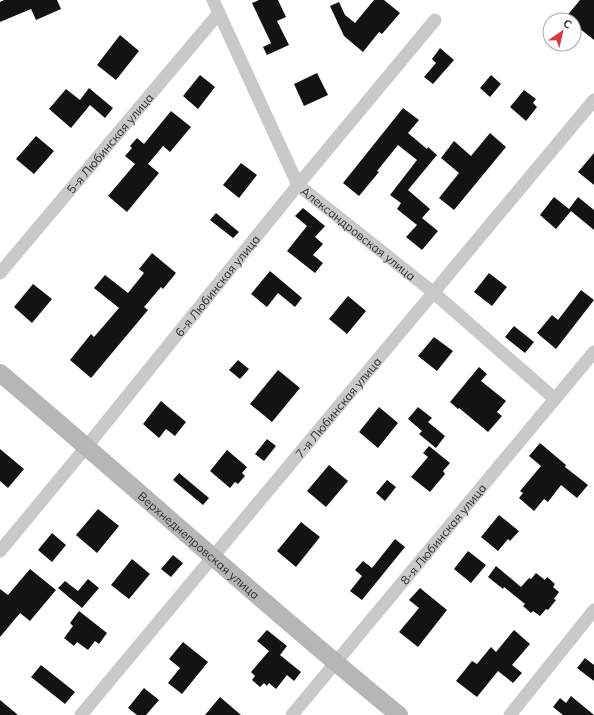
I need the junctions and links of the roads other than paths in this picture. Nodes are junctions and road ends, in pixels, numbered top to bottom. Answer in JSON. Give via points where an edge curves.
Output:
{"nodes":[{"id":1,"x":213,"y":0,"type":"edge"},
{"id":2,"x":219,"y":13,"type":"junction"},
{"id":3,"x":436,"y":20,"type":"dead end"},
{"id":4,"x":594,"y":100,"type":"edge"},
{"id":5,"x":298,"y":185,"type":"junction"},
{"id":6,"x":0,"y":273,"type":"edge"},
{"id":7,"x":434,"y":293,"type":"junction"},
{"id":8,"x":594,"y":352,"type":"edge"},
{"id":9,"x":0,"y":373,"type":"edge"},
{"id":10,"x":555,"y":399,"type":"junction"},
{"id":11,"x":87,"y":446,"type":"junction"},
{"id":12,"x":0,"y":551,"type":"edge"},
{"id":13,"x":212,"y":558,"type":"junction"},
{"id":14,"x":594,"y":610,"type":"edge"},
{"id":15,"x":336,"y":664,"type":"junction"},
{"id":16,"x":81,"y":715,"type":"edge"},
{"id":17,"x":292,"y":715,"type":"edge"},
{"id":18,"x":399,"y":715,"type":"edge"},
{"id":19,"x":510,"y":715,"type":"edge"}],
"edges":[{"from":1,"to":2,"type":"street","name":"Александровская улица"},
{"from":2,"to":5,"type":"street","name":"Александровская улица"},
{"from":2,"to":6,"type":"street","name":"5-я Любинская улица"},
{"from":3,"to":5,"type":"street","name":"6-я Любинская улица"},
{"from":4,"to":7,"type":"street","name":"7-я Любинская улица"},
{"from":5,"to":7,"type":"street","name":"Александровская улица"},
{"from":5,"to":11,"type":"street","name":"6-я Любинская улица"},
{"from":7,"to":10,"type":"street","name":"Александровская улица"},
{"from":7,"to":13,"type":"street","name":"7-я Любинская улица"},
{"from":8,"to":10,"type":"street","name":"8-я Любинская улица"},
{"from":9,"to":11,"type":"street","name":"Верхнеднепровская улица"},
{"from":10,"to":15,"type":"street","name":"8-я Любинская улица"},
{"from":11,"to":12,"type":"street","name":"6-я Любинская улица"},
{"from":11,"to":13,"type":"street","name":"Верхнеднепровская улица"},
{"from":13,"to":15,"type":"street","name":"Верхнеднепровская улица"},
{"from":13,"to":16,"type":"street","name":"7-я Любинская улица"},
{"from":14,"to":19,"type":"street"},
{"from":15,"to":17,"type":"street","name":"8-я Любинская улица"},
{"from":15,"to":18,"type":"street","name":"Верхнеднепровская улица"}]}
